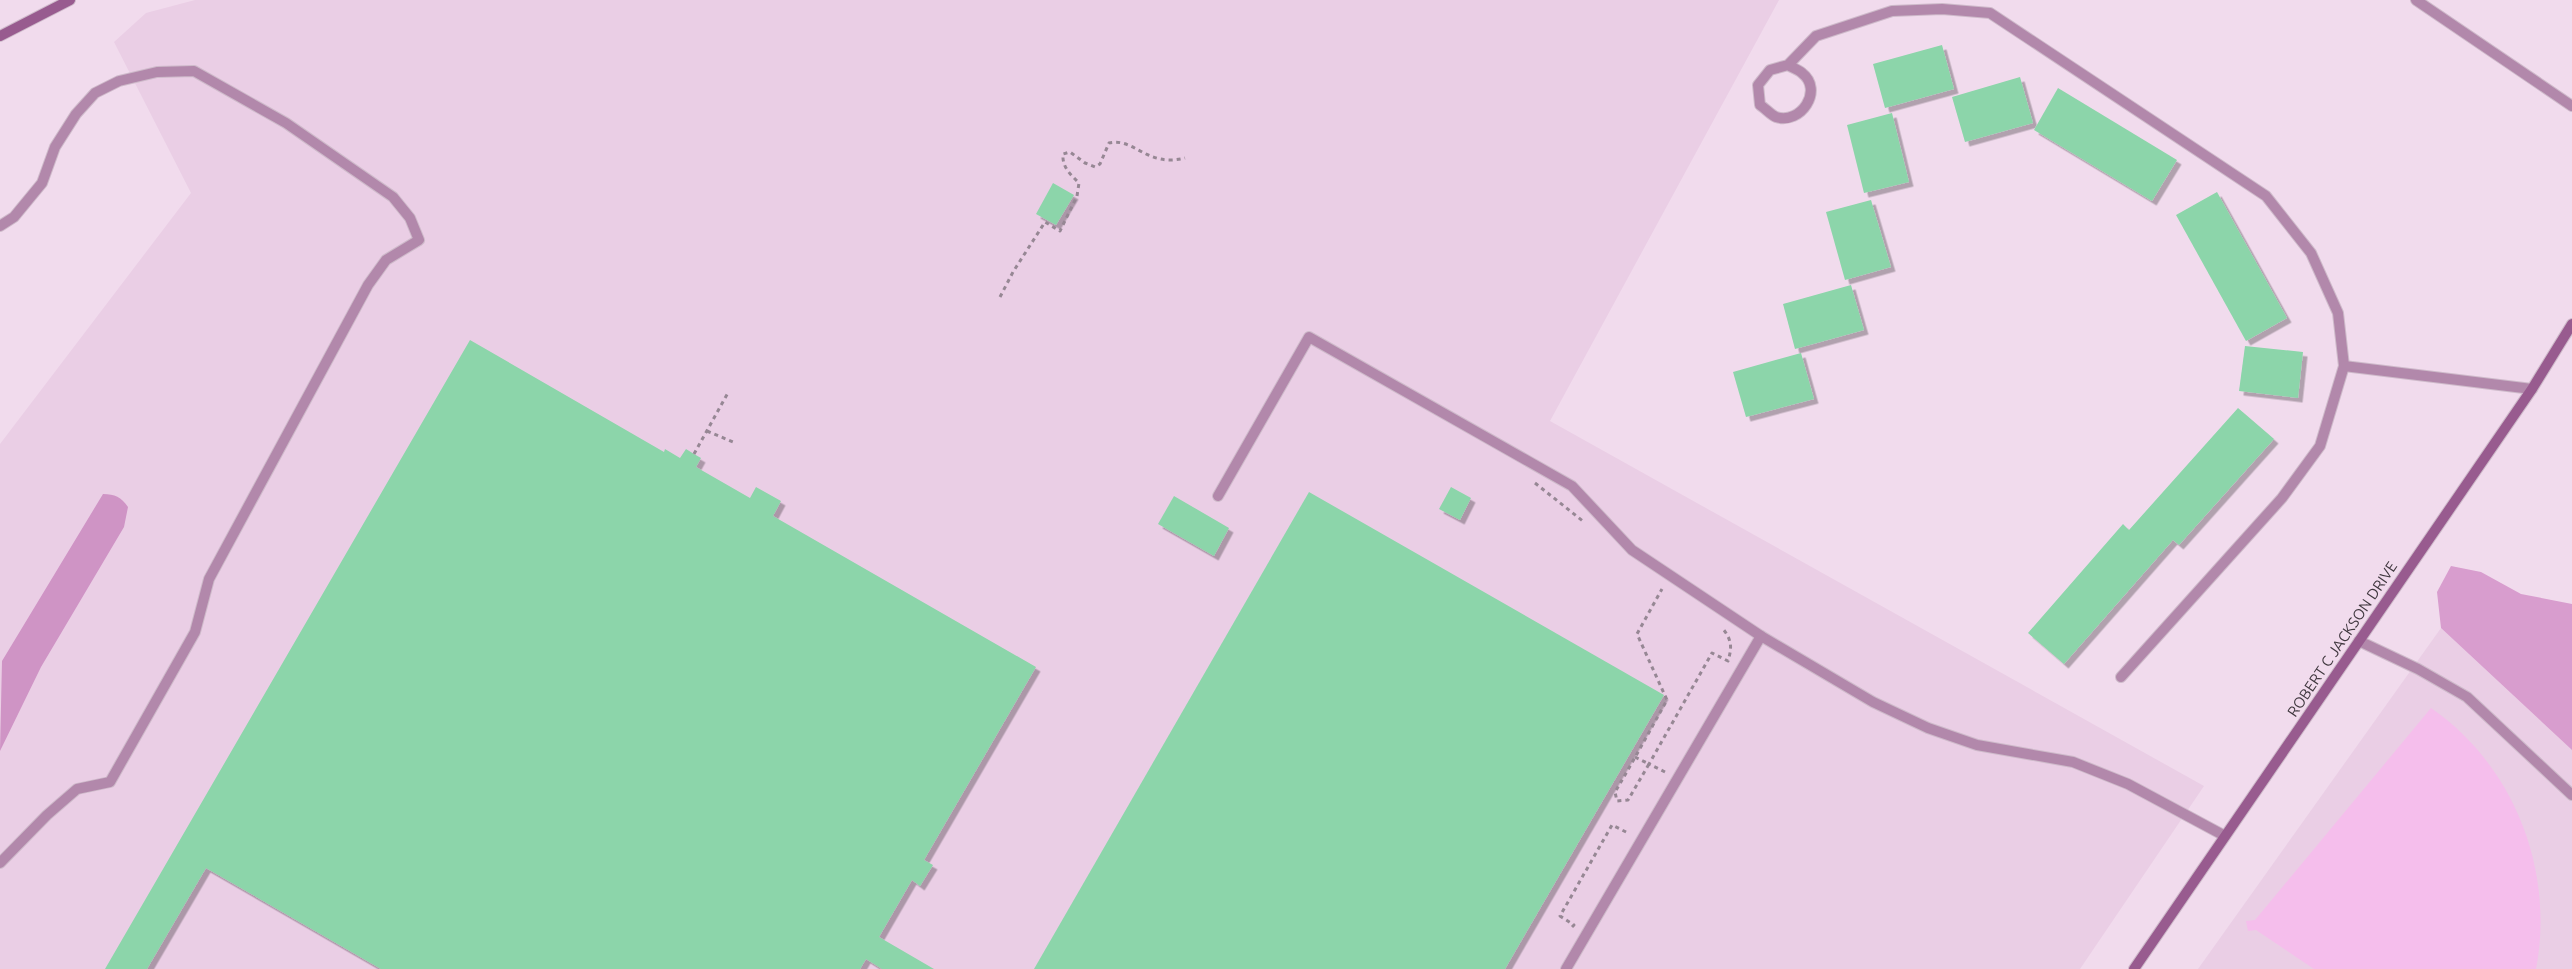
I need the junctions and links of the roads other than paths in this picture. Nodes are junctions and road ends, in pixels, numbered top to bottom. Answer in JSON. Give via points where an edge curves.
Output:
{"nodes":[{"id":1,"x":70,"y":0,"type":"edge"},
{"id":2,"x":2416,"y":0,"type":"edge"},
{"id":3,"x":0,"y":36,"type":"edge"},
{"id":4,"x":1788,"y":66,"type":"junction"},
{"id":5,"x":2572,"y":106,"type":"edge"},
{"id":6,"x":0,"y":226,"type":"edge"},
{"id":7,"x":2572,"y":324,"type":"edge"},
{"id":8,"x":2344,"y":366,"type":"junction"},
{"id":9,"x":2532,"y":389,"type":"junction"},
{"id":10,"x":1218,"y":496,"type":"dead end"},
{"id":11,"x":1761,"y":636,"type":"junction"},
{"id":12,"x":2359,"y":642,"type":"junction"},
{"id":13,"x":2121,"y":677,"type":"dead end"},
{"id":14,"x":2572,"y":795,"type":"edge"},
{"id":15,"x":2225,"y":836,"type":"junction"},
{"id":16,"x":0,"y":863,"type":"edge"},
{"id":17,"x":1566,"y":969,"type":"edge"},
{"id":18,"x":2134,"y":969,"type":"edge"}],
"edges":[{"from":1,"to":3,"type":"main road"},
{"from":2,"to":5,"type":"street"},
{"from":4,"to":4,"type":"street","via":[[1770,70],[1758,85],[1760,105],[1775,117],[1793,118],[1807,106],[1811,90],[1804,74]]},
{"from":4,"to":8,"type":"street","via":[[1816,36],[1892,11],[1942,9],[1990,13],[2266,196],[2311,253],[2338,314]]},
{"from":6,"to":16,"type":"street","via":[[14,217],[42,183],[55,147],[95,92],[118,81],[147,74],[194,71],[286,123],[393,197],[410,218],[419,240],[386,260],[368,284],[209,579],[195,632],[110,782],[77,789]]},
{"from":7,"to":9,"type":"main road","name":"ROBERT C JACKSON DRIVE"},
{"from":8,"to":9,"type":"street"},
{"from":8,"to":13,"type":"street","via":[[2320,446],[2282,498]]},
{"from":9,"to":12,"type":"main road","name":"ROBERT C JACKSON DRIVE"},
{"from":10,"to":11,"type":"street","via":[[1309,338],[1572,486],[1632,550]]},
{"from":11,"to":15,"type":"street","via":[[1873,702],[1928,728],[1977,745],[2073,762],[2128,784]]},
{"from":11,"to":17,"type":"street"},
{"from":12,"to":14,"type":"street","via":[[2418,668],[2468,696]]},
{"from":12,"to":15,"type":"main road","name":"ROBERT C JACKSON DRIVE"},
{"from":15,"to":18,"type":"main road","name":"ROBERT C JACKSON DRIVE"}]}
